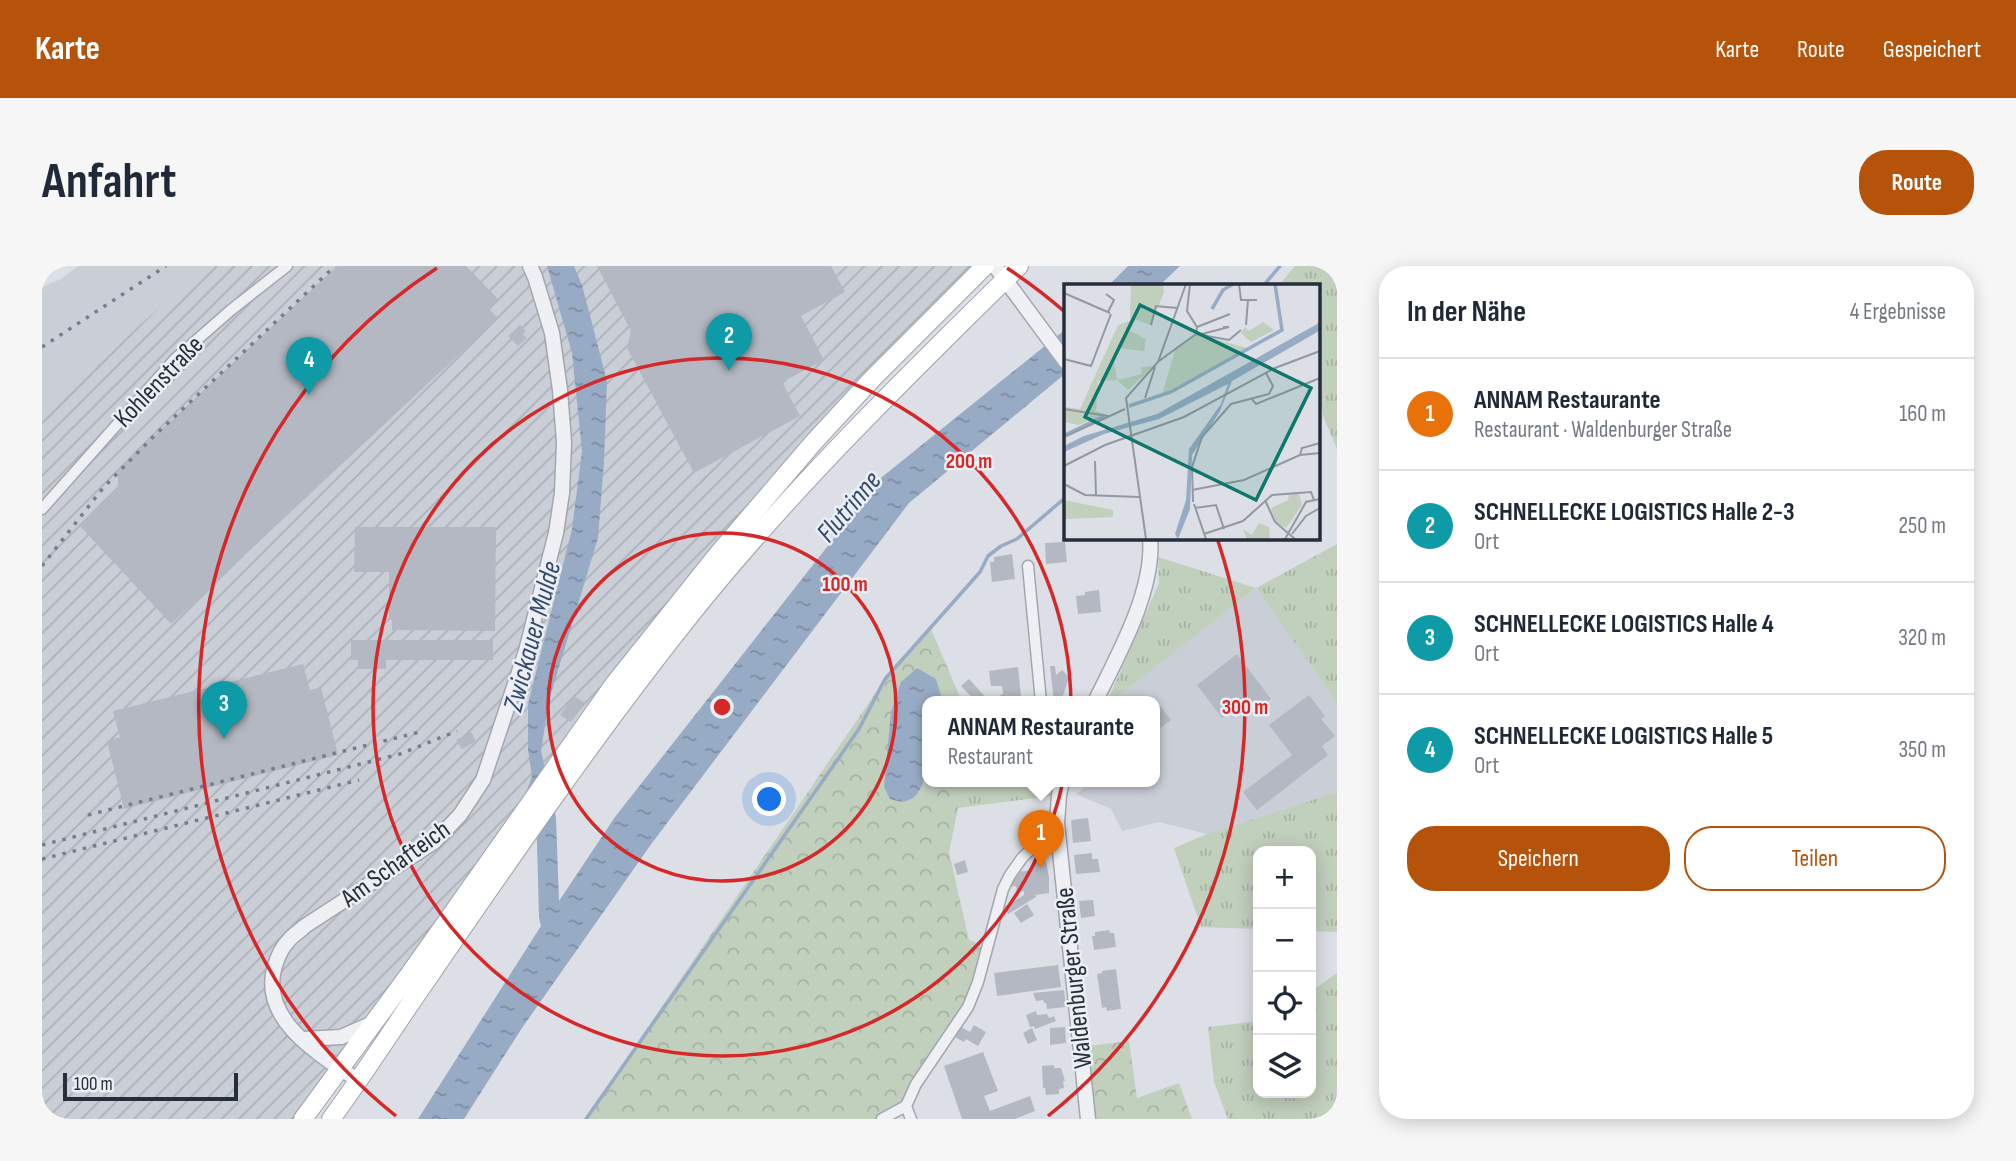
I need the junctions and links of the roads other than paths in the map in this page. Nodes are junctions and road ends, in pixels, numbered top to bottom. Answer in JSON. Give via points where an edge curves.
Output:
{"nodes":[{"id":1,"x":287,"y":266,"type":"edge"},
{"id":2,"x":530,"y":266,"type":"edge"},
{"id":3,"x":985,"y":266,"type":"edge"},
{"id":4,"x":1019,"y":266,"type":"edge"},
{"id":5,"x":1000,"y":273,"type":"edge"},
{"id":6,"x":1064,"y":359,"type":"edge"},
{"id":7,"x":42,"y":509,"type":"edge"},
{"id":8,"x":1150,"y":539,"type":"edge"},
{"id":9,"x":1028,"y":566,"type":"dead end"},
{"id":10,"x":1040,"y":696,"type":"edge"},
{"id":11,"x":1098,"y":696,"type":"edge"},
{"id":12,"x":1059,"y":787,"type":"edge"},
{"id":13,"x":1057,"y":823,"type":"junction"},
{"id":14,"x":374,"y":1022,"type":"junction"},
{"id":15,"x":303,"y":1039,"type":"junction"},
{"id":16,"x":341,"y":1069,"type":"junction"},
{"id":17,"x":359,"y":1081,"type":"junction"},
{"id":18,"x":906,"y":1106,"type":"junction"},
{"id":19,"x":303,"y":1119,"type":"edge"},
{"id":20,"x":331,"y":1119,"type":"edge"},
{"id":21,"x":883,"y":1119,"type":"edge"},
{"id":22,"x":911,"y":1119,"type":"edge"},
{"id":23,"x":1088,"y":1119,"type":"edge"}],
"edges":[{"from":1,"to":7,"type":"street","name":"Kohlenstraße","via":[[174,359]]},
{"from":2,"to":15,"type":"street","name":"Am Schafteich","via":[[552,333],[564,442],[556,533],[526,650],[483,780],[460,815],[434,842],[305,926],[277,958],[273,996],[281,1017]]},
{"from":3,"to":14,"type":"main road","via":[[872,379],[718,554],[615,683]]},
{"from":4,"to":5,"type":"main road"},
{"from":5,"to":6,"type":"street"},
{"from":5,"to":17,"type":"main road","via":[[760,531],[681,627],[562,787]]},
{"from":8,"to":11,"type":"street","via":[[1145,586]]},
{"from":9,"to":10,"type":"street"},
{"from":12,"to":13,"type":"street","name":"Waldenburger Straße"},
{"from":13,"to":18,"type":"street","via":[[1010,875],[968,1007]]},
{"from":13,"to":23,"type":"street","name":"Waldenburger Straße"},
{"from":14,"to":15,"type":"street","via":[[341,1037]]},
{"from":14,"to":16,"type":"main road"},
{"from":15,"to":16,"type":"street","name":"Am Schafteich"},
{"from":16,"to":17,"type":"street","name":"Am Schafteich"},
{"from":16,"to":19,"type":"main road"},
{"from":17,"to":20,"type":"main road"},
{"from":18,"to":21,"type":"street"},
{"from":18,"to":22,"type":"street"}]}
